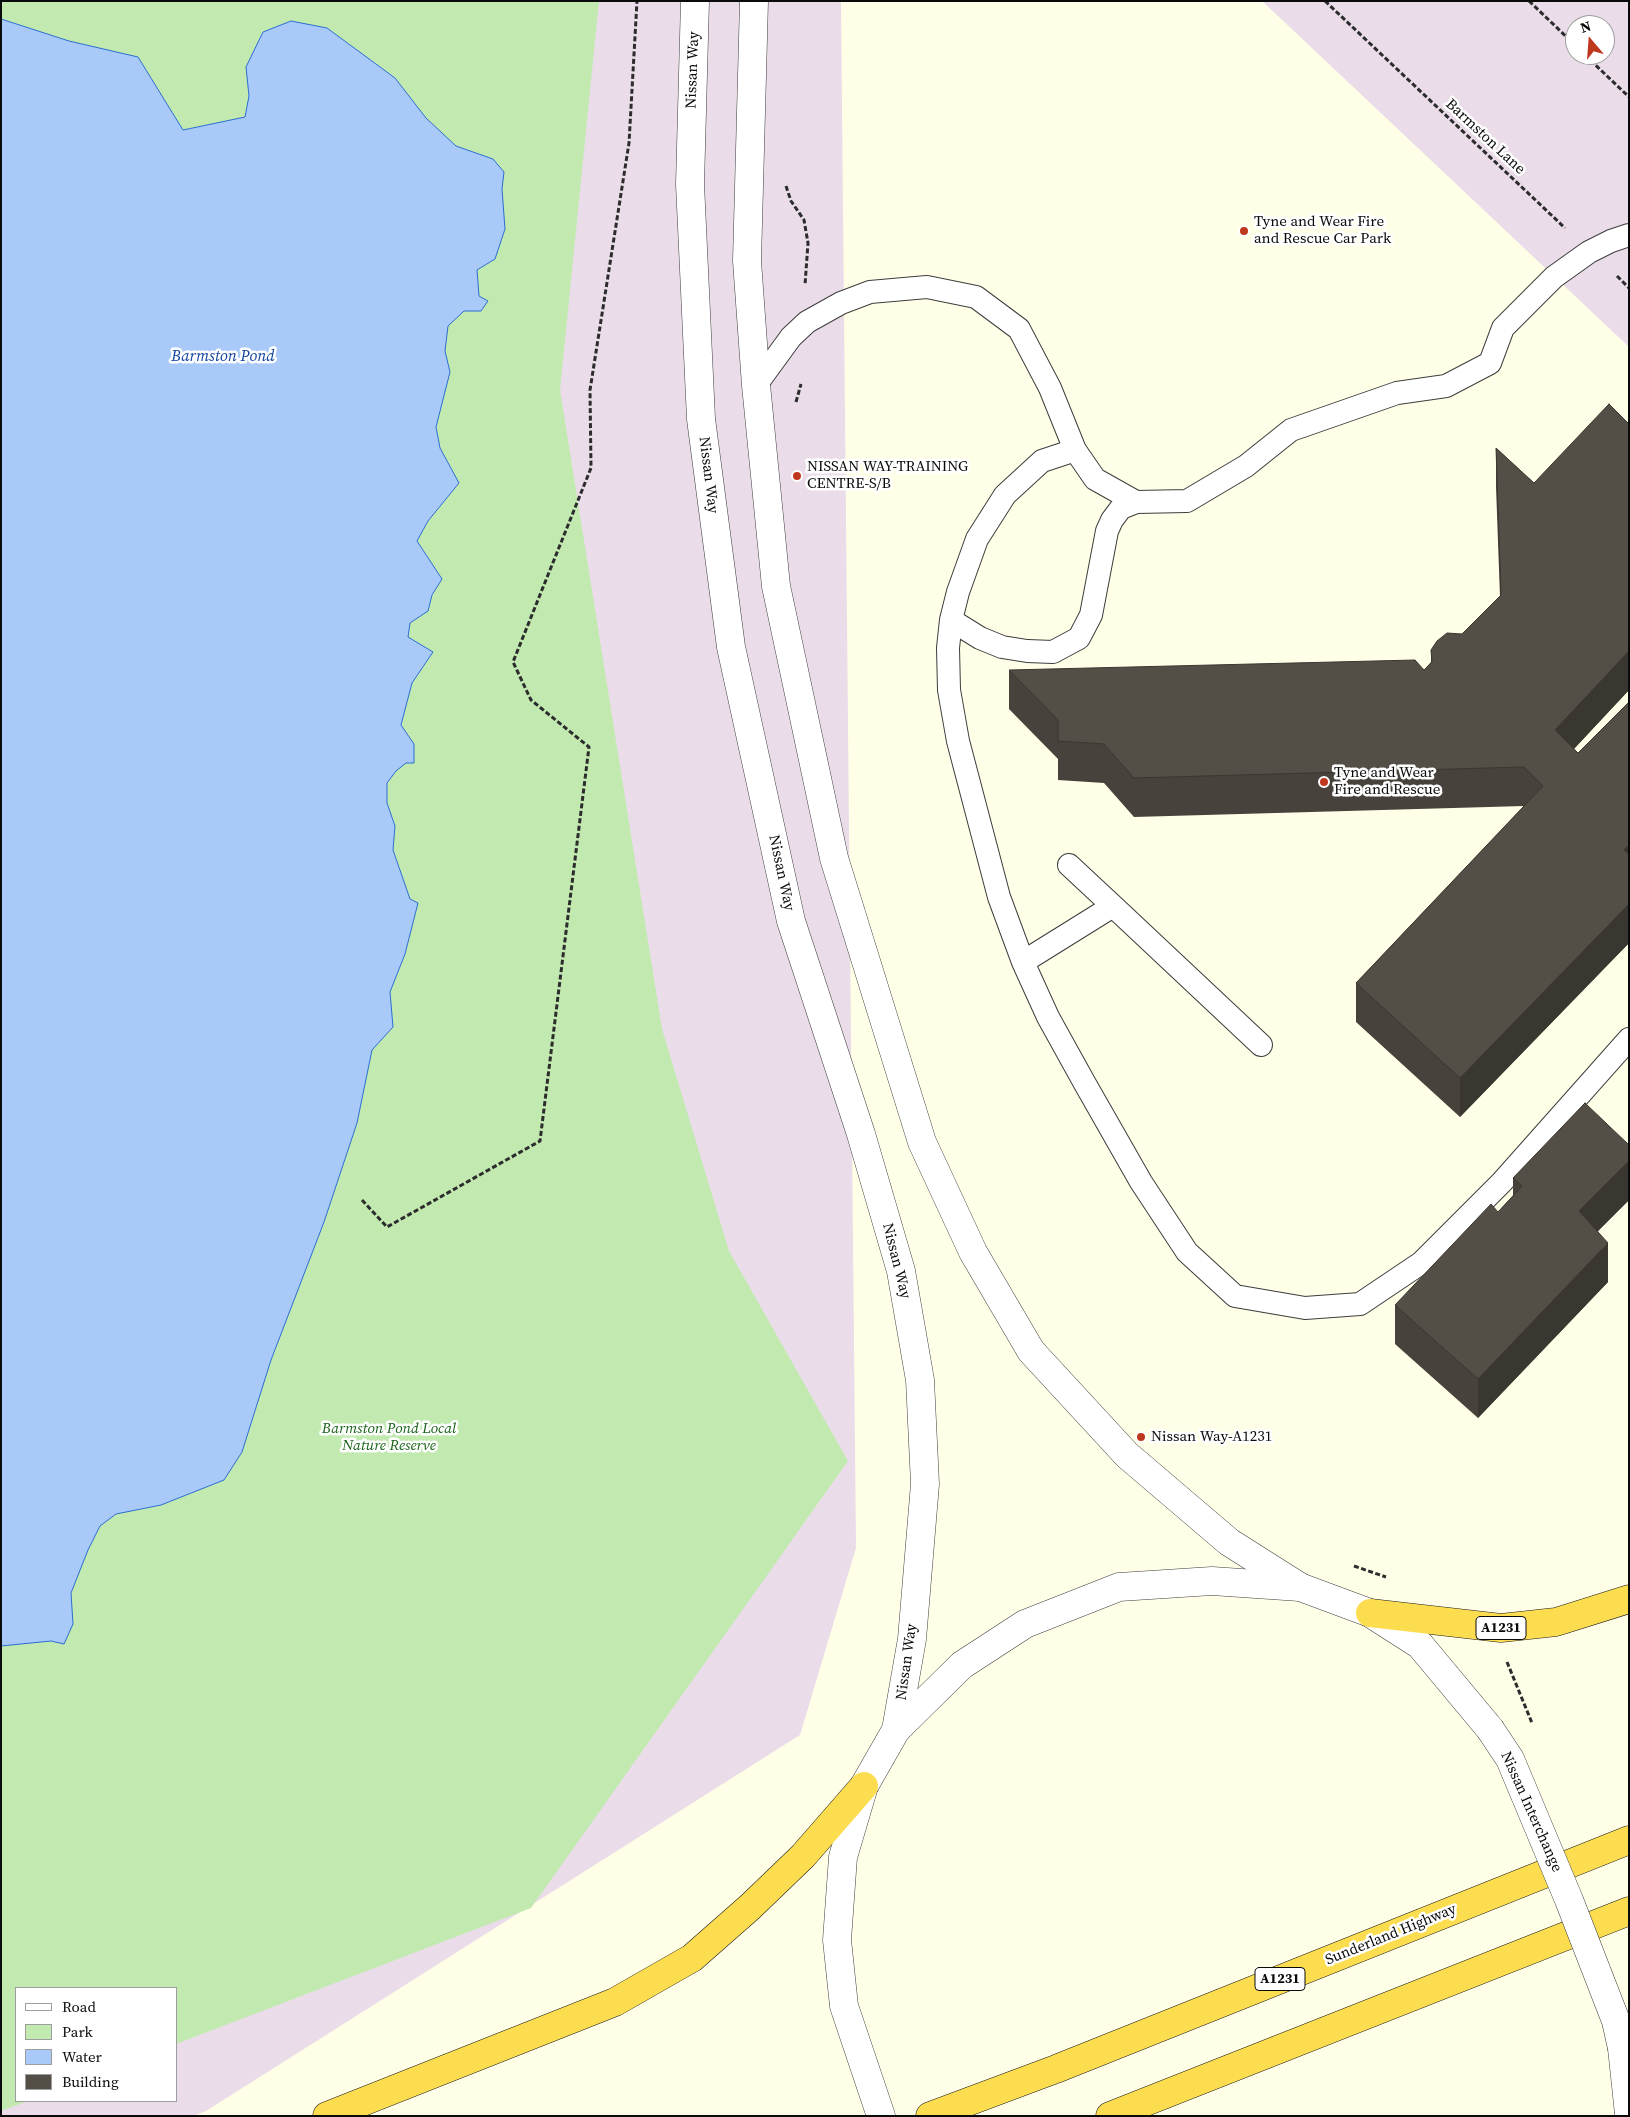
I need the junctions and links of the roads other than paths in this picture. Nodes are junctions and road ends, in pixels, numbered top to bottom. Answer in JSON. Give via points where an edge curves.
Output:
{"nodes":[{"id":1,"x":695,"y":1,"type":"edge"},
{"id":2,"x":754,"y":1,"type":"edge"},
{"id":3,"x":1629,"y":235,"type":"edge"},
{"id":4,"x":756,"y":385,"type":"junction"},
{"id":5,"x":1075,"y":450,"type":"junction"},
{"id":6,"x":1136,"y":502,"type":"junction"},
{"id":7,"x":952,"y":620,"type":"junction"},
{"id":8,"x":1069,"y":865,"type":"dead end"},
{"id":9,"x":1113,"y":906,"type":"junction"},
{"id":10,"x":1023,"y":962,"type":"junction"},
{"id":11,"x":1629,"y":1039,"type":"edge"},
{"id":12,"x":1261,"y":1044,"type":"dead end"},
{"id":13,"x":1300,"y":1587,"type":"junction"},
{"id":14,"x":1629,"y":1599,"type":"edge"},
{"id":15,"x":1370,"y":1613,"type":"junction"},
{"id":16,"x":896,"y":1730,"type":"junction"},
{"id":17,"x":864,"y":1786,"type":"junction"},
{"id":18,"x":1629,"y":1840,"type":"edge"},
{"id":19,"x":1629,"y":1911,"type":"edge"},
{"id":20,"x":1629,"y":2114,"type":"edge"},
{"id":21,"x":327,"y":2116,"type":"edge"},
{"id":22,"x":882,"y":2116,"type":"edge"},
{"id":23,"x":930,"y":2116,"type":"edge"},
{"id":24,"x":1110,"y":2116,"type":"edge"}],
"edges":[{"from":1,"to":16,"type":"street","name":"Nissan Way","via":[[690,184],[701,419],[731,647],[791,920],[861,1134],[901,1271],[920,1380],[925,1484],[912,1639]]},
{"from":2,"to":4,"type":"street","via":[[747,261]]},
{"from":3,"to":6,"type":"lane","via":[[1588,252],[1554,276],[1503,328],[1490,363],[1446,386],[1397,393],[1291,430],[1246,466],[1187,501]]},
{"from":4,"to":5,"type":"lane","via":[[807,322],[840,303],[870,292],[927,286],[976,297],[1019,329],[1050,388]]},
{"from":4,"to":13,"type":"street","via":[[776,586],[834,858],[922,1142],[973,1252],[1031,1351],[1127,1455],[1229,1542]]},
{"from":5,"to":6,"type":"lane","via":[[1095,479]]},
{"from":5,"to":7,"type":"lane","via":[[1042,461],[1005,495],[977,539],[958,592]]},
{"from":6,"to":7,"type":"lane","via":[[1121,508],[1107,531],[1091,615],[1079,638],[1053,652],[1027,651],[1002,647],[980,638]]},
{"from":7,"to":10,"type":"lane","via":[[948,648],[949,690],[958,741],[999,897]]},
{"from":8,"to":9,"type":"lane"},
{"from":9,"to":10,"type":"lane"},
{"from":9,"to":12,"type":"lane"},
{"from":10,"to":11,"type":"lane","via":[[1048,1017],[1084,1082],[1141,1182],[1187,1252],[1235,1296],[1305,1308],[1360,1304],[1421,1263],[1502,1182]]},
{"from":13,"to":15,"type":"street","name":"Nissan Interchange"},
{"from":13,"to":16,"type":"street","name":"Nissan Interchange","via":[[1212,1581],[1119,1587],[1017,1629],[962,1665]]},
{"from":14,"to":15,"type":"highway","number":"A1231","via":[[1556,1622],[1501,1628]]},
{"from":15,"to":20,"type":"street","name":"Nissan Interchange","bridge":true,"via":[[1420,1645],[1490,1729],[1510,1759],[1616,2021]]},
{"from":16,"to":17,"type":"street","name":"Nissan Interchange"},
{"from":17,"to":21,"type":"highway","via":[[803,1856],[692,1958],[615,2002]]},
{"from":17,"to":22,"type":"street","name":"Nissan Interchange","via":[[843,1857],[837,1940],[844,2006]]},
{"from":18,"to":23,"type":"highway","name":"Sunderland Highway","number":"A1231","via":[[1056,2069]]},
{"from":19,"to":24,"type":"highway"}]}
